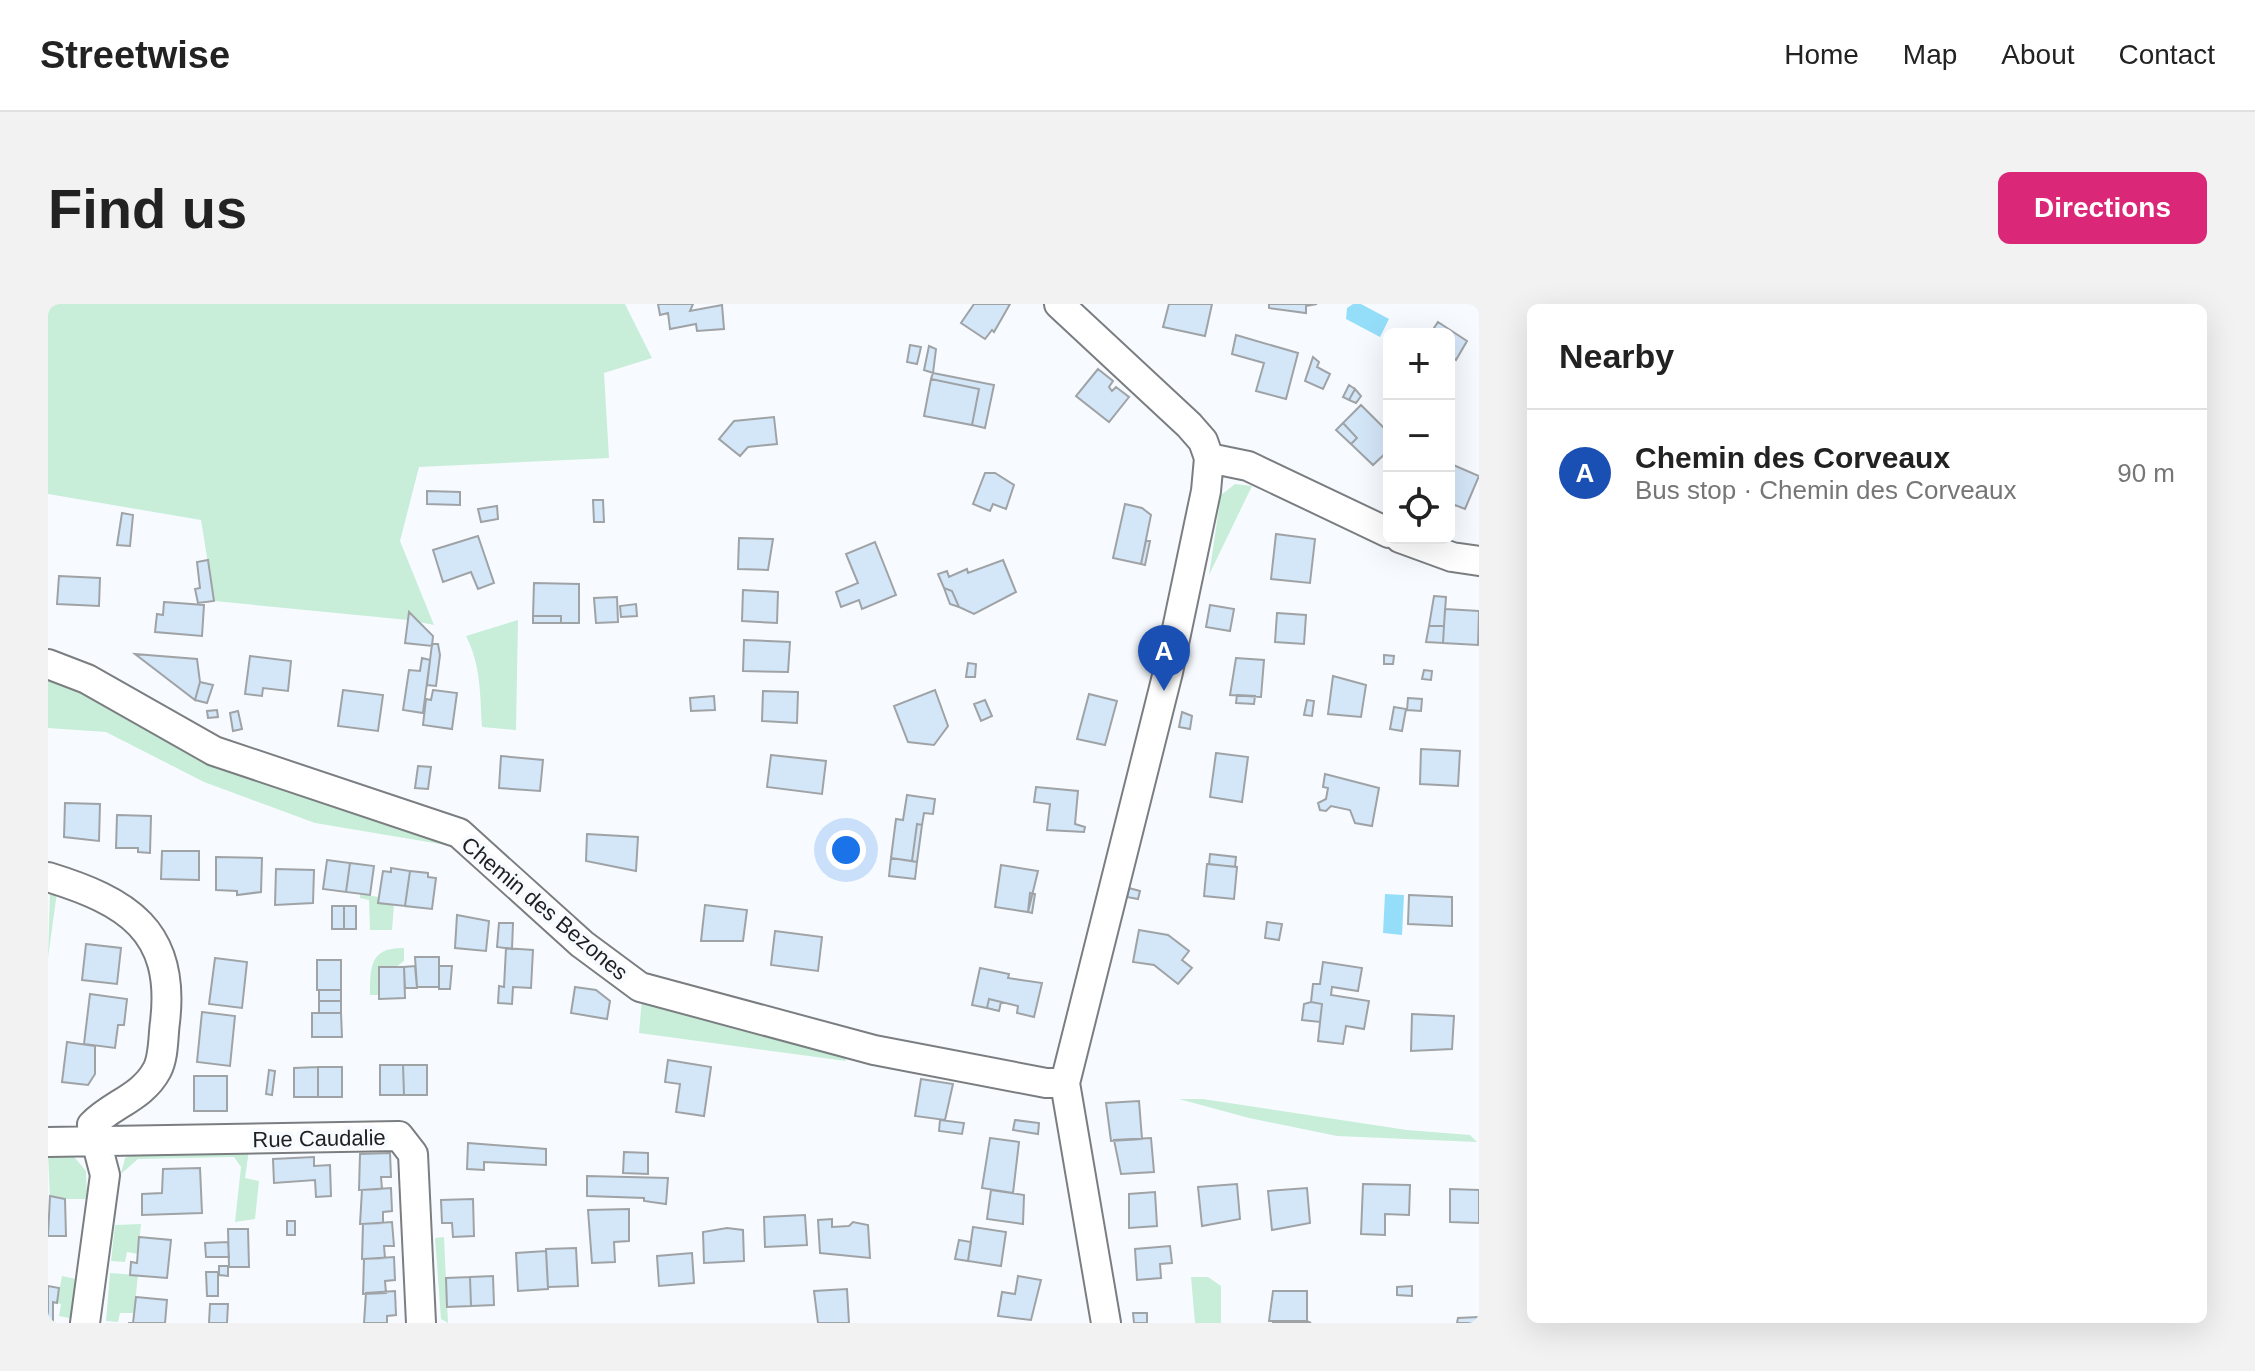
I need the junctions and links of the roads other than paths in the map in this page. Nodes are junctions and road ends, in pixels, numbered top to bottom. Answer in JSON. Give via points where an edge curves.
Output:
{"nodes":[{"id":1,"x":1059,"y":304,"type":"edge"},
{"id":2,"x":1209,"y":458,"type":"junction"},
{"id":3,"x":1383,"y":530,"type":"edge"},
{"id":4,"x":1416,"y":544,"type":"edge"},
{"id":5,"x":1479,"y":561,"type":"edge"},
{"id":6,"x":48,"y":664,"type":"edge"},
{"id":7,"x":48,"y":877,"type":"edge"},
{"id":8,"x":1065,"y":1083,"type":"junction"},
{"id":9,"x":48,"y":1142,"type":"edge"},
{"id":10,"x":94,"y":1142,"type":"junction"},
{"id":11,"x":85,"y":1323,"type":"edge"},
{"id":12,"x":421,"y":1323,"type":"edge"},
{"id":13,"x":1106,"y":1323,"type":"edge"}],
"edges":[{"from":1,"to":2,"type":"street","via":[[1189,425]]},
{"from":2,"to":3,"type":"street","via":[[1248,466]]},
{"from":2,"to":8,"type":"street","via":[[1168,672]]},
{"from":4,"to":5,"type":"street"},
{"from":6,"to":8,"type":"street","name":"Chemin des Bezones","via":[[87,679],[214,751],[459,833],[582,944],[640,987],[874,1050]]},
{"from":7,"to":10,"type":"street","via":[[100,894],[138,921],[153,943],[167,991],[158,1068],[133,1098],[92,1125]]},
{"from":8,"to":13,"type":"street"},
{"from":9,"to":10,"type":"street"},
{"from":10,"to":11,"type":"street","via":[[105,1175]]},
{"from":10,"to":12,"type":"street","name":"Rue Caudalie","via":[[399,1136],[413,1154]]}]}
